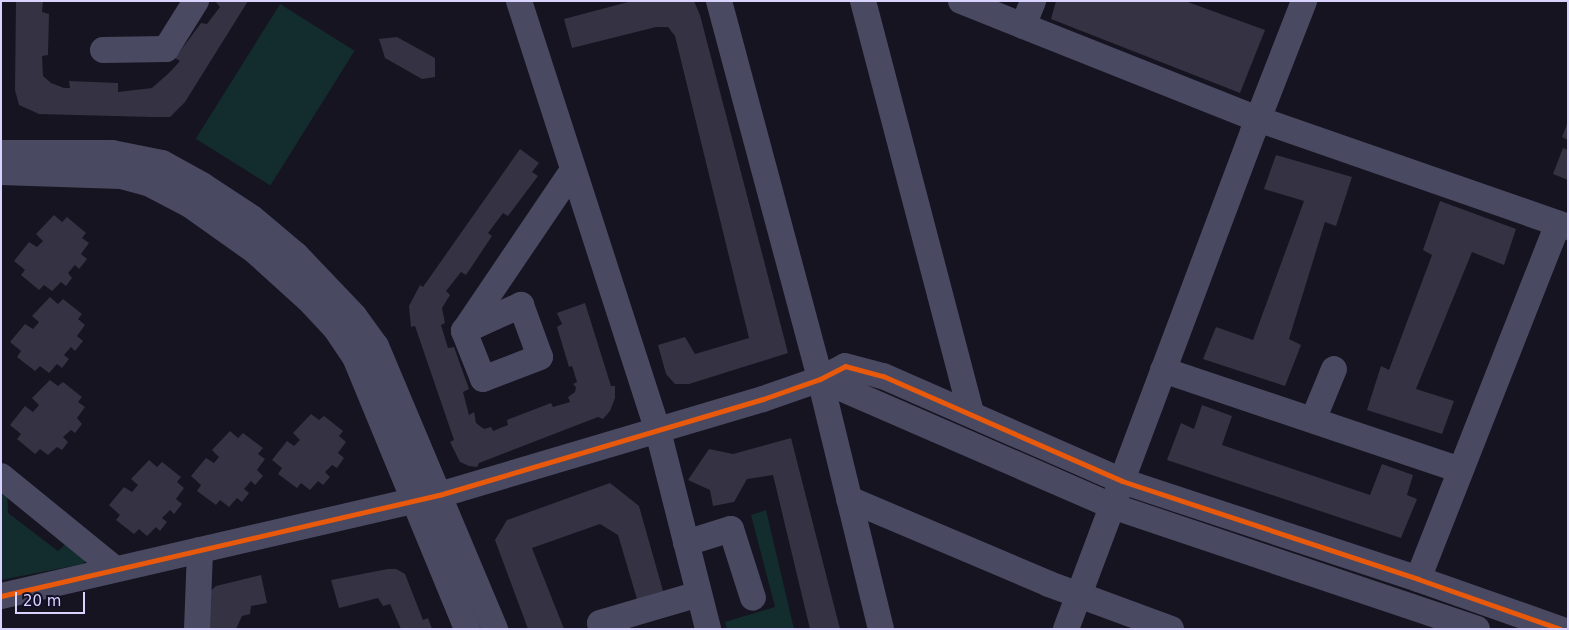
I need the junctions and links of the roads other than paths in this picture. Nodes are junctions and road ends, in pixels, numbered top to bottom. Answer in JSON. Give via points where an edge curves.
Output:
{"nodes":[{"id":1,"x":196,"y":1,"type":"edge"},
{"id":2,"x":519,"y":1,"type":"edge"},
{"id":3,"x":719,"y":1,"type":"edge"},
{"id":4,"x":863,"y":1,"type":"edge"},
{"id":5,"x":961,"y":1,"type":"edge"},
{"id":6,"x":1033,"y":1,"type":"edge"},
{"id":7,"x":1304,"y":1,"type":"edge"},
{"id":8,"x":1023,"y":26,"type":"junction"},
{"id":9,"x":103,"y":50,"type":"dead end"},
{"id":10,"x":1258,"y":120,"type":"junction"},
{"id":11,"x":1,"y":153,"type":"edge"},
{"id":12,"x":574,"y":170,"type":"junction"},
{"id":13,"x":1,"y":172,"type":"edge"},
{"id":14,"x":1563,"y":226,"type":"edge"},
{"id":15,"x":464,"y":331,"type":"dead end"},
{"id":16,"x":1333,"y":369,"type":"dead end"},
{"id":17,"x":1164,"y":370,"type":"junction"},
{"id":18,"x":820,"y":379,"type":"junction"},
{"id":19,"x":971,"y":414,"type":"junction"},
{"id":20,"x":1313,"y":420,"type":"junction"},
{"id":21,"x":658,"y":431,"type":"junction"},
{"id":22,"x":1461,"y":470,"type":"junction"},
{"id":23,"x":1,"y":476,"type":"edge"},
{"id":24,"x":1122,"y":481,"type":"junction"},
{"id":25,"x":439,"y":495,"type":"junction"},
{"id":26,"x":849,"y":499,"type":"junction"},
{"id":27,"x":414,"y":500,"type":"junction"},
{"id":28,"x":1112,"y":506,"type":"junction"},
{"id":29,"x":686,"y":543,"type":"junction"},
{"id":30,"x":200,"y":550,"type":"junction"},
{"id":31,"x":115,"y":569,"type":"junction"},
{"id":32,"x":1418,"y":579,"type":"junction"},
{"id":33,"x":699,"y":594,"type":"junction"},
{"id":34,"x":1,"y":596,"type":"edge"},
{"id":35,"x":1080,"y":596,"type":"junction"},
{"id":36,"x":753,"y":598,"type":"dead end"},
{"id":37,"x":197,"y":629,"type":"edge"},
{"id":38,"x":467,"y":629,"type":"edge"},
{"id":39,"x":495,"y":629,"type":"edge"},
{"id":40,"x":602,"y":629,"type":"edge"},
{"id":41,"x":708,"y":629,"type":"edge"},
{"id":42,"x":881,"y":629,"type":"edge"},
{"id":43,"x":1066,"y":629,"type":"edge"},
{"id":44,"x":1171,"y":629,"type":"edge"},
{"id":45,"x":1477,"y":629,"type":"edge"},
{"id":46,"x":1560,"y":629,"type":"edge"}],
"edges":[{"from":1,"to":9,"type":"street","via":[[166,50]]},
{"from":2,"to":12,"type":"street"},
{"from":3,"to":18,"type":"street"},
{"from":4,"to":19,"type":"street"},
{"from":5,"to":8,"type":"street"},
{"from":6,"to":8,"type":"street"},
{"from":7,"to":10,"type":"street"},
{"from":8,"to":10,"type":"street"},
{"from":10,"to":14,"type":"street"},
{"from":10,"to":17,"type":"street"},
{"from":11,"to":25,"type":"street","via":[[112,153],[162,163],[252,218],[326,285],[376,346]]},
{"from":12,"to":15,"type":"street"},
{"from":12,"to":21,"type":"street"},
{"from":13,"to":27,"type":"street","via":[[121,176],[148,183],[190,205],[255,251],[309,300],[336,329],[355,357]]},
{"from":14,"to":22,"type":"street"},
{"from":16,"to":20,"type":"street"},
{"from":17,"to":20,"type":"street"},
{"from":17,"to":24,"type":"street"},
{"from":18,"to":19,"type":"street","via":[[844,366],[883,376]]},
{"from":18,"to":21,"type":"street"},
{"from":18,"to":26,"type":"street"},
{"from":18,"to":28,"type":"street"},
{"from":19,"to":24,"type":"street"},
{"from":20,"to":22,"type":"street"},
{"from":21,"to":25,"type":"street"},
{"from":21,"to":29,"type":"street"},
{"from":22,"to":32,"type":"street"},
{"from":23,"to":31,"type":"street"},
{"from":24,"to":28,"type":"street"},
{"from":24,"to":32,"type":"street"},
{"from":25,"to":27,"type":"street"},
{"from":25,"to":39,"type":"street"},
{"from":26,"to":35,"type":"street"},
{"from":26,"to":42,"type":"street"},
{"from":27,"to":30,"type":"street"},
{"from":27,"to":38,"type":"street"},
{"from":28,"to":35,"type":"street"},
{"from":28,"to":45,"type":"street"},
{"from":29,"to":33,"type":"street"},
{"from":29,"to":36,"type":"street","via":[[731,530]]},
{"from":30,"to":31,"type":"street"},
{"from":30,"to":37,"type":"street"},
{"from":31,"to":34,"type":"street"},
{"from":32,"to":46,"type":"street"},
{"from":33,"to":40,"type":"street","via":[[600,623]]},
{"from":33,"to":41,"type":"street"},
{"from":35,"to":43,"type":"street"},
{"from":35,"to":44,"type":"street"}]}
